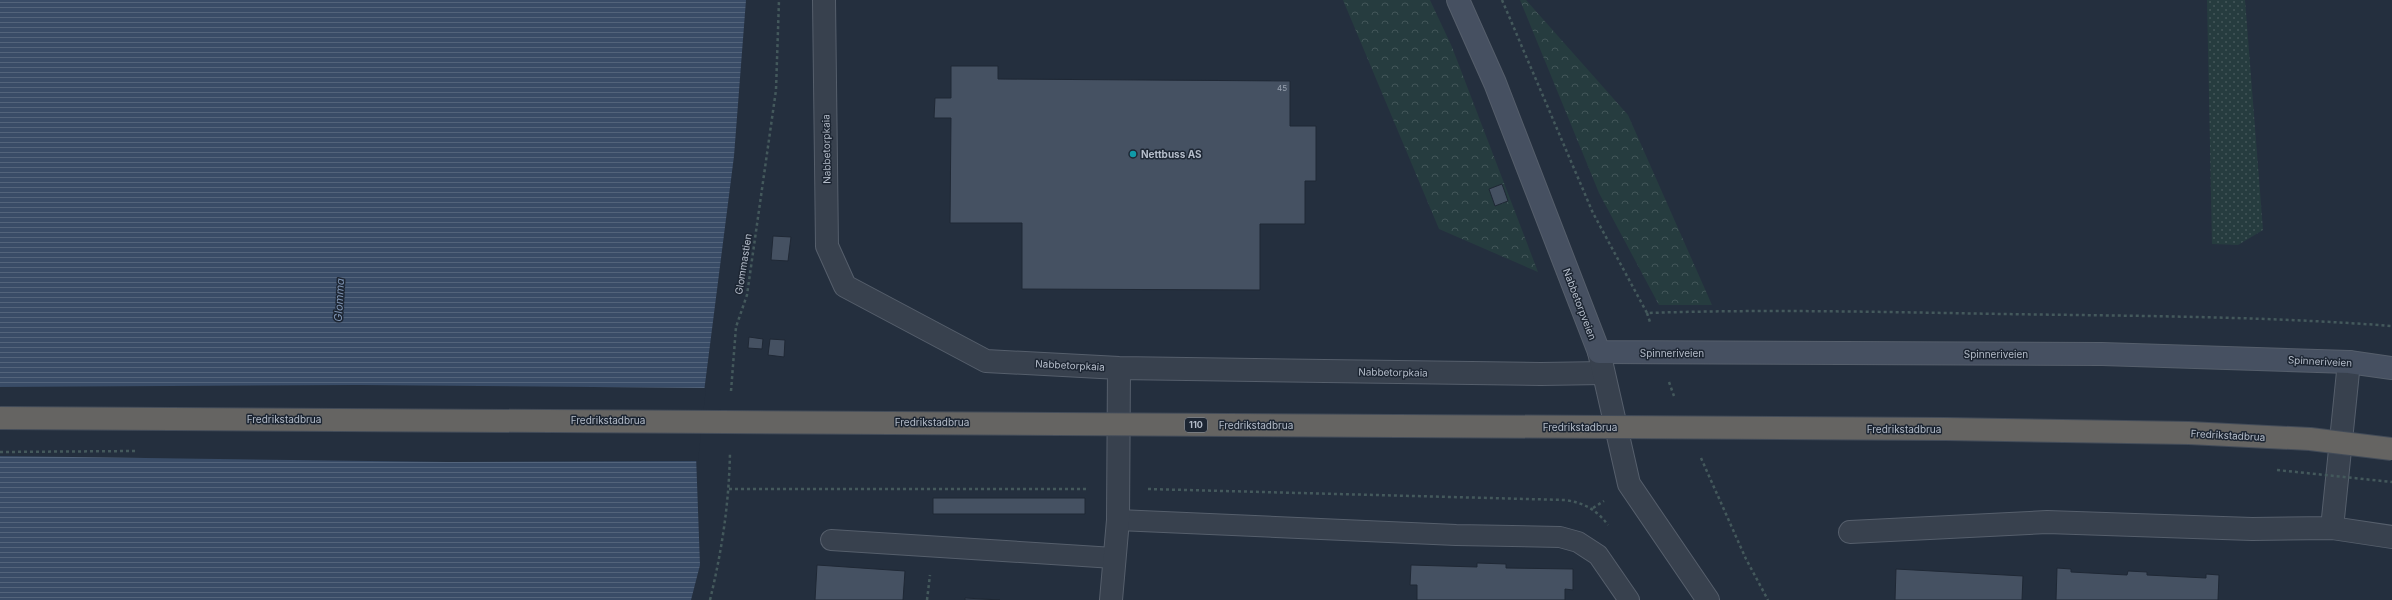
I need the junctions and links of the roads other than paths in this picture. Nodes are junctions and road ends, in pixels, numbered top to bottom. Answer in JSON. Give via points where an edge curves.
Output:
{"nodes":[{"id":1,"x":824,"y":0,"type":"edge"},
{"id":2,"x":1458,"y":0,"type":"edge"},
{"id":3,"x":2349,"y":362,"type":"junction"},
{"id":4,"x":1601,"y":363,"type":"junction"},
{"id":5,"x":1119,"y":368,"type":"junction"},
{"id":6,"x":2392,"y":368,"type":"edge"},
{"id":7,"x":0,"y":418,"type":"edge"},
{"id":8,"x":2392,"y":449,"type":"edge"},
{"id":9,"x":1118,"y":520,"type":"junction"},
{"id":10,"x":2332,"y":528,"type":"junction"},
{"id":11,"x":1850,"y":532,"type":"dead end"},
{"id":12,"x":2392,"y":537,"type":"edge"},
{"id":13,"x":831,"y":540,"type":"dead end"},
{"id":14,"x":1114,"y":558,"type":"junction"},
{"id":15,"x":1111,"y":600,"type":"edge"},
{"id":16,"x":1629,"y":600,"type":"edge"},
{"id":17,"x":1708,"y":600,"type":"edge"}],
"edges":[{"from":1,"to":5,"type":"street","name":"Nabbetorpkaia","via":[[827,246],[845,286],[986,361]]},
{"from":2,"to":4,"type":"main road","name":"Nabbetorpveien","via":[[1495,83]]},
{"from":3,"to":4,"type":"main road","name":"Spinneriveien","via":[[2094,354]]},
{"from":3,"to":6,"type":"main road","name":"Spinneriveien"},
{"from":3,"to":10,"type":"street"},
{"from":4,"to":5,"type":"street","name":"Nabbetorpkaia","via":[[1541,374]]},
{"from":4,"to":17,"type":"street","name":"Nabbetorpveien","via":[[1629,484]]},
{"from":5,"to":9,"type":"street"},
{"from":7,"to":8,"type":"highway","name":"Fredrikstadbrua","number":"110","bridge":true,"via":[[1953,429],[2197,433],[2310,439]]},
{"from":9,"to":14,"type":"street"},
{"from":9,"to":16,"type":"lane","via":[[1448,535],[1560,537],[1578,542],[1598,555]]},
{"from":10,"to":11,"type":"street","via":[[2048,522]]},
{"from":10,"to":12,"type":"street"},
{"from":13,"to":14,"type":"lane"},
{"from":14,"to":15,"type":"street"}]}
